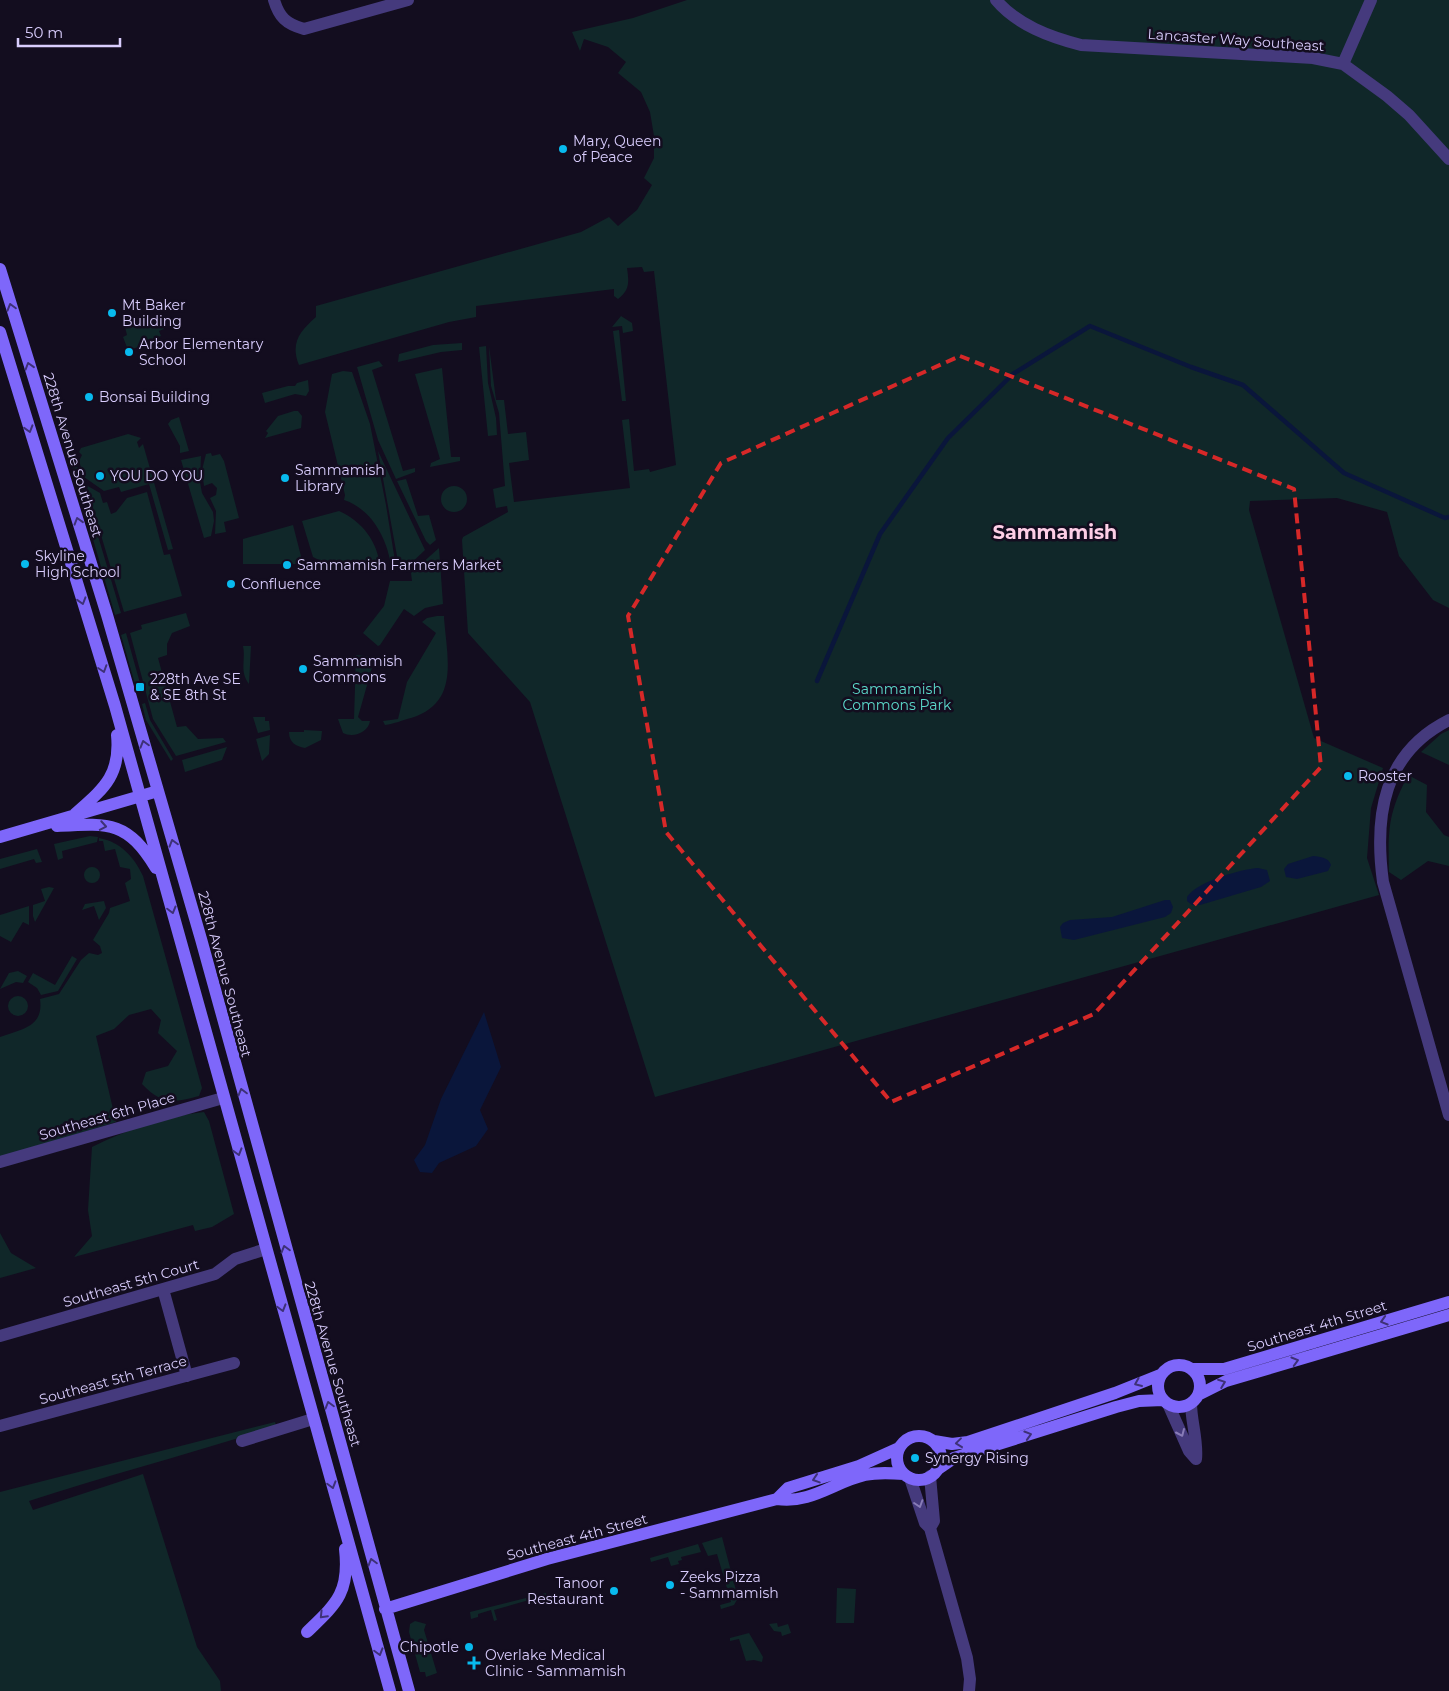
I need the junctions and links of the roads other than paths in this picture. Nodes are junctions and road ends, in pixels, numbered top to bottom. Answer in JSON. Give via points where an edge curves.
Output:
{"nodes":[{"id":1,"x":274,"y":0,"type":"edge"},
{"id":2,"x":408,"y":0,"type":"edge"},
{"id":3,"x":996,"y":0,"type":"edge"},
{"id":4,"x":1372,"y":0,"type":"edge"},
{"id":5,"x":1343,"y":64,"type":"junction"},
{"id":6,"x":1449,"y":159,"type":"edge"},
{"id":7,"x":0,"y":269,"type":"edge"},
{"id":8,"x":0,"y":332,"type":"edge"},
{"id":9,"x":115,"y":706,"type":"junction"},
{"id":10,"x":1449,"y":720,"type":"edge"},
{"id":11,"x":158,"y":791,"type":"junction"},
{"id":12,"x":140,"y":796,"type":"junction"},
{"id":13,"x":72,"y":816,"type":"junction"},
{"id":14,"x":37,"y":827,"type":"junction"},
{"id":15,"x":0,"y":837,"type":"edge"},
{"id":16,"x":164,"y":881,"type":"junction"},
{"id":17,"x":223,"y":1098,"type":"junction"},
{"id":18,"x":1449,"y":1115,"type":"edge"},
{"id":19,"x":0,"y":1162,"type":"edge"},
{"id":20,"x":266,"y":1249,"type":"junction"},
{"id":21,"x":163,"y":1289,"type":"junction"},
{"id":22,"x":1449,"y":1302,"type":"edge"},
{"id":23,"x":1449,"y":1315,"type":"edge"},
{"id":24,"x":0,"y":1336,"type":"edge"},
{"id":25,"x":234,"y":1363,"type":"dead end"},
{"id":26,"x":1192,"y":1369,"type":"junction"},
{"id":27,"x":1160,"y":1375,"type":"junction"},
{"id":28,"x":187,"y":1376,"type":"junction"},
{"id":29,"x":1195,"y":1399,"type":"junction"},
{"id":30,"x":1166,"y":1403,"type":"junction"},
{"id":31,"x":313,"y":1419,"type":"junction"},
{"id":32,"x":0,"y":1426,"type":"edge"},
{"id":33,"x":242,"y":1441,"type":"dead end"},
{"id":34,"x":934,"y":1441,"type":"junction"},
{"id":35,"x":900,"y":1448,"type":"junction"},
{"id":36,"x":934,"y":1472,"type":"junction"},
{"id":37,"x":907,"y":1476,"type":"junction"},
{"id":38,"x":777,"y":1499,"type":"junction"},
{"id":39,"x":337,"y":1505,"type":"junction"},
{"id":40,"x":930,"y":1528,"type":"junction"},
{"id":41,"x":386,"y":1609,"type":"junction"},
{"id":42,"x":307,"y":1632,"type":"dead end"},
{"id":43,"x":390,"y":1691,"type":"edge"},
{"id":44,"x":409,"y":1691,"type":"edge"},
{"id":45,"x":968,"y":1691,"type":"edge"}],
"edges":[{"from":1,"to":2,"type":"street","via":[[283,20],[304,29]]},
{"from":3,"to":5,"type":"street","name":"Lancaster Way Southeast","via":[[1016,20],[1061,40],[1081,45],[1313,58]]},
{"from":4,"to":5,"type":"street"},
{"from":5,"to":6,"type":"street","name":"Lancaster Way Southeast","via":[[1409,115]]},
{"from":11,"to":7,"type":"main road","name":"228th Avenue Southeast","one_way":true},
{"from":8,"to":9,"type":"main road","one_way":true},
{"from":9,"to":12,"type":"main road"},
{"from":9,"to":13,"type":"main road","via":[[118,748],[114,773],[105,786]]},
{"from":10,"to":18,"type":"street","via":[[1427,734],[1403,759],[1382,804],[1379,850],[1383,882]]},
{"from":11,"to":12,"type":"main road"},
{"from":41,"to":11,"type":"main road","name":"228th Avenue Southeast","one_way":true},
{"from":12,"to":13,"type":"main road"},
{"from":12,"to":16,"type":"main road"},
{"from":13,"to":14,"type":"main road"},
{"from":14,"to":15,"type":"main road"},
{"from":14,"to":16,"type":"main road","one_way":true,"via":[[90,824],[121,830],[143,847]]},
{"from":16,"to":17,"type":"main road","one_way":true},
{"from":17,"to":19,"type":"street","name":"Southeast 6th Place"},
{"from":17,"to":20,"type":"main road","one_way":true},
{"from":20,"to":21,"type":"street","name":"Southeast 5th Court","via":[[235,1259],[215,1274]]},
{"from":20,"to":31,"type":"main road","one_way":true},
{"from":21,"to":24,"type":"street","name":"Southeast 5th Court"},
{"from":21,"to":28,"type":"street"},
{"from":22,"to":26,"type":"main road","name":"Southeast 4th Street","one_way":true,"via":[[1224,1368]]},
{"from":29,"to":23,"type":"main road","name":"Southeast 4th Street","one_way":true,"via":[[1226,1381]]},
{"from":25,"to":28,"type":"street","name":"Southeast 5th Terrace"},
{"from":26,"to":27,"type":"main road","via":[[1178,1365]]},
{"from":26,"to":29,"type":"main road","via":[[1199,1381]]},
{"from":27,"to":30,"type":"main road","via":[[1157,1388]]},
{"from":27,"to":34,"type":"main road","one_way":true,"via":[[968,1442]]},
{"from":28,"to":32,"type":"street","name":"Southeast 5th Terrace"},
{"from":29,"to":30,"type":"main road","via":[[1181,1407]]},
{"from":30,"to":29,"type":"street","one_way":true,"via":[[1196,1459],[1192,1427]]},
{"from":36,"to":30,"type":"main road","one_way":true,"via":[[954,1458],[1116,1407],[1139,1401]]},
{"from":31,"to":33,"type":"street"},
{"from":31,"to":39,"type":"main road","one_way":true},
{"from":34,"to":35,"type":"main road","via":[[912,1436]]},
{"from":34,"to":36,"type":"main road","via":[[941,1453]]},
{"from":35,"to":37,"type":"main road","via":[[897,1460]]},
{"from":35,"to":38,"type":"main road","name":"Southeast 4th Street","one_way":true,"via":[[859,1466],[788,1488]]},
{"from":36,"to":37,"type":"main road","via":[[924,1479]]},
{"from":36,"to":40,"type":"street","via":[[930,1500],[934,1521]]},
{"from":37,"to":38,"type":"main road","name":"Southeast 4th Street","via":[[864,1475],[826,1492],[792,1501]]},
{"from":37,"to":40,"type":"street","one_way":true,"via":[[925,1523]]},
{"from":38,"to":41,"type":"main road","name":"Southeast 4th Street","via":[[547,1559]]},
{"from":39,"to":42,"type":"main road","one_way":true,"via":[[345,1552],[345,1580],[340,1598]]},
{"from":39,"to":43,"type":"main road","one_way":true},
{"from":40,"to":45,"type":"street","via":[[967,1658]]},
{"from":41,"to":44,"type":"main road","name":"228th Avenue Southeast"}]}
